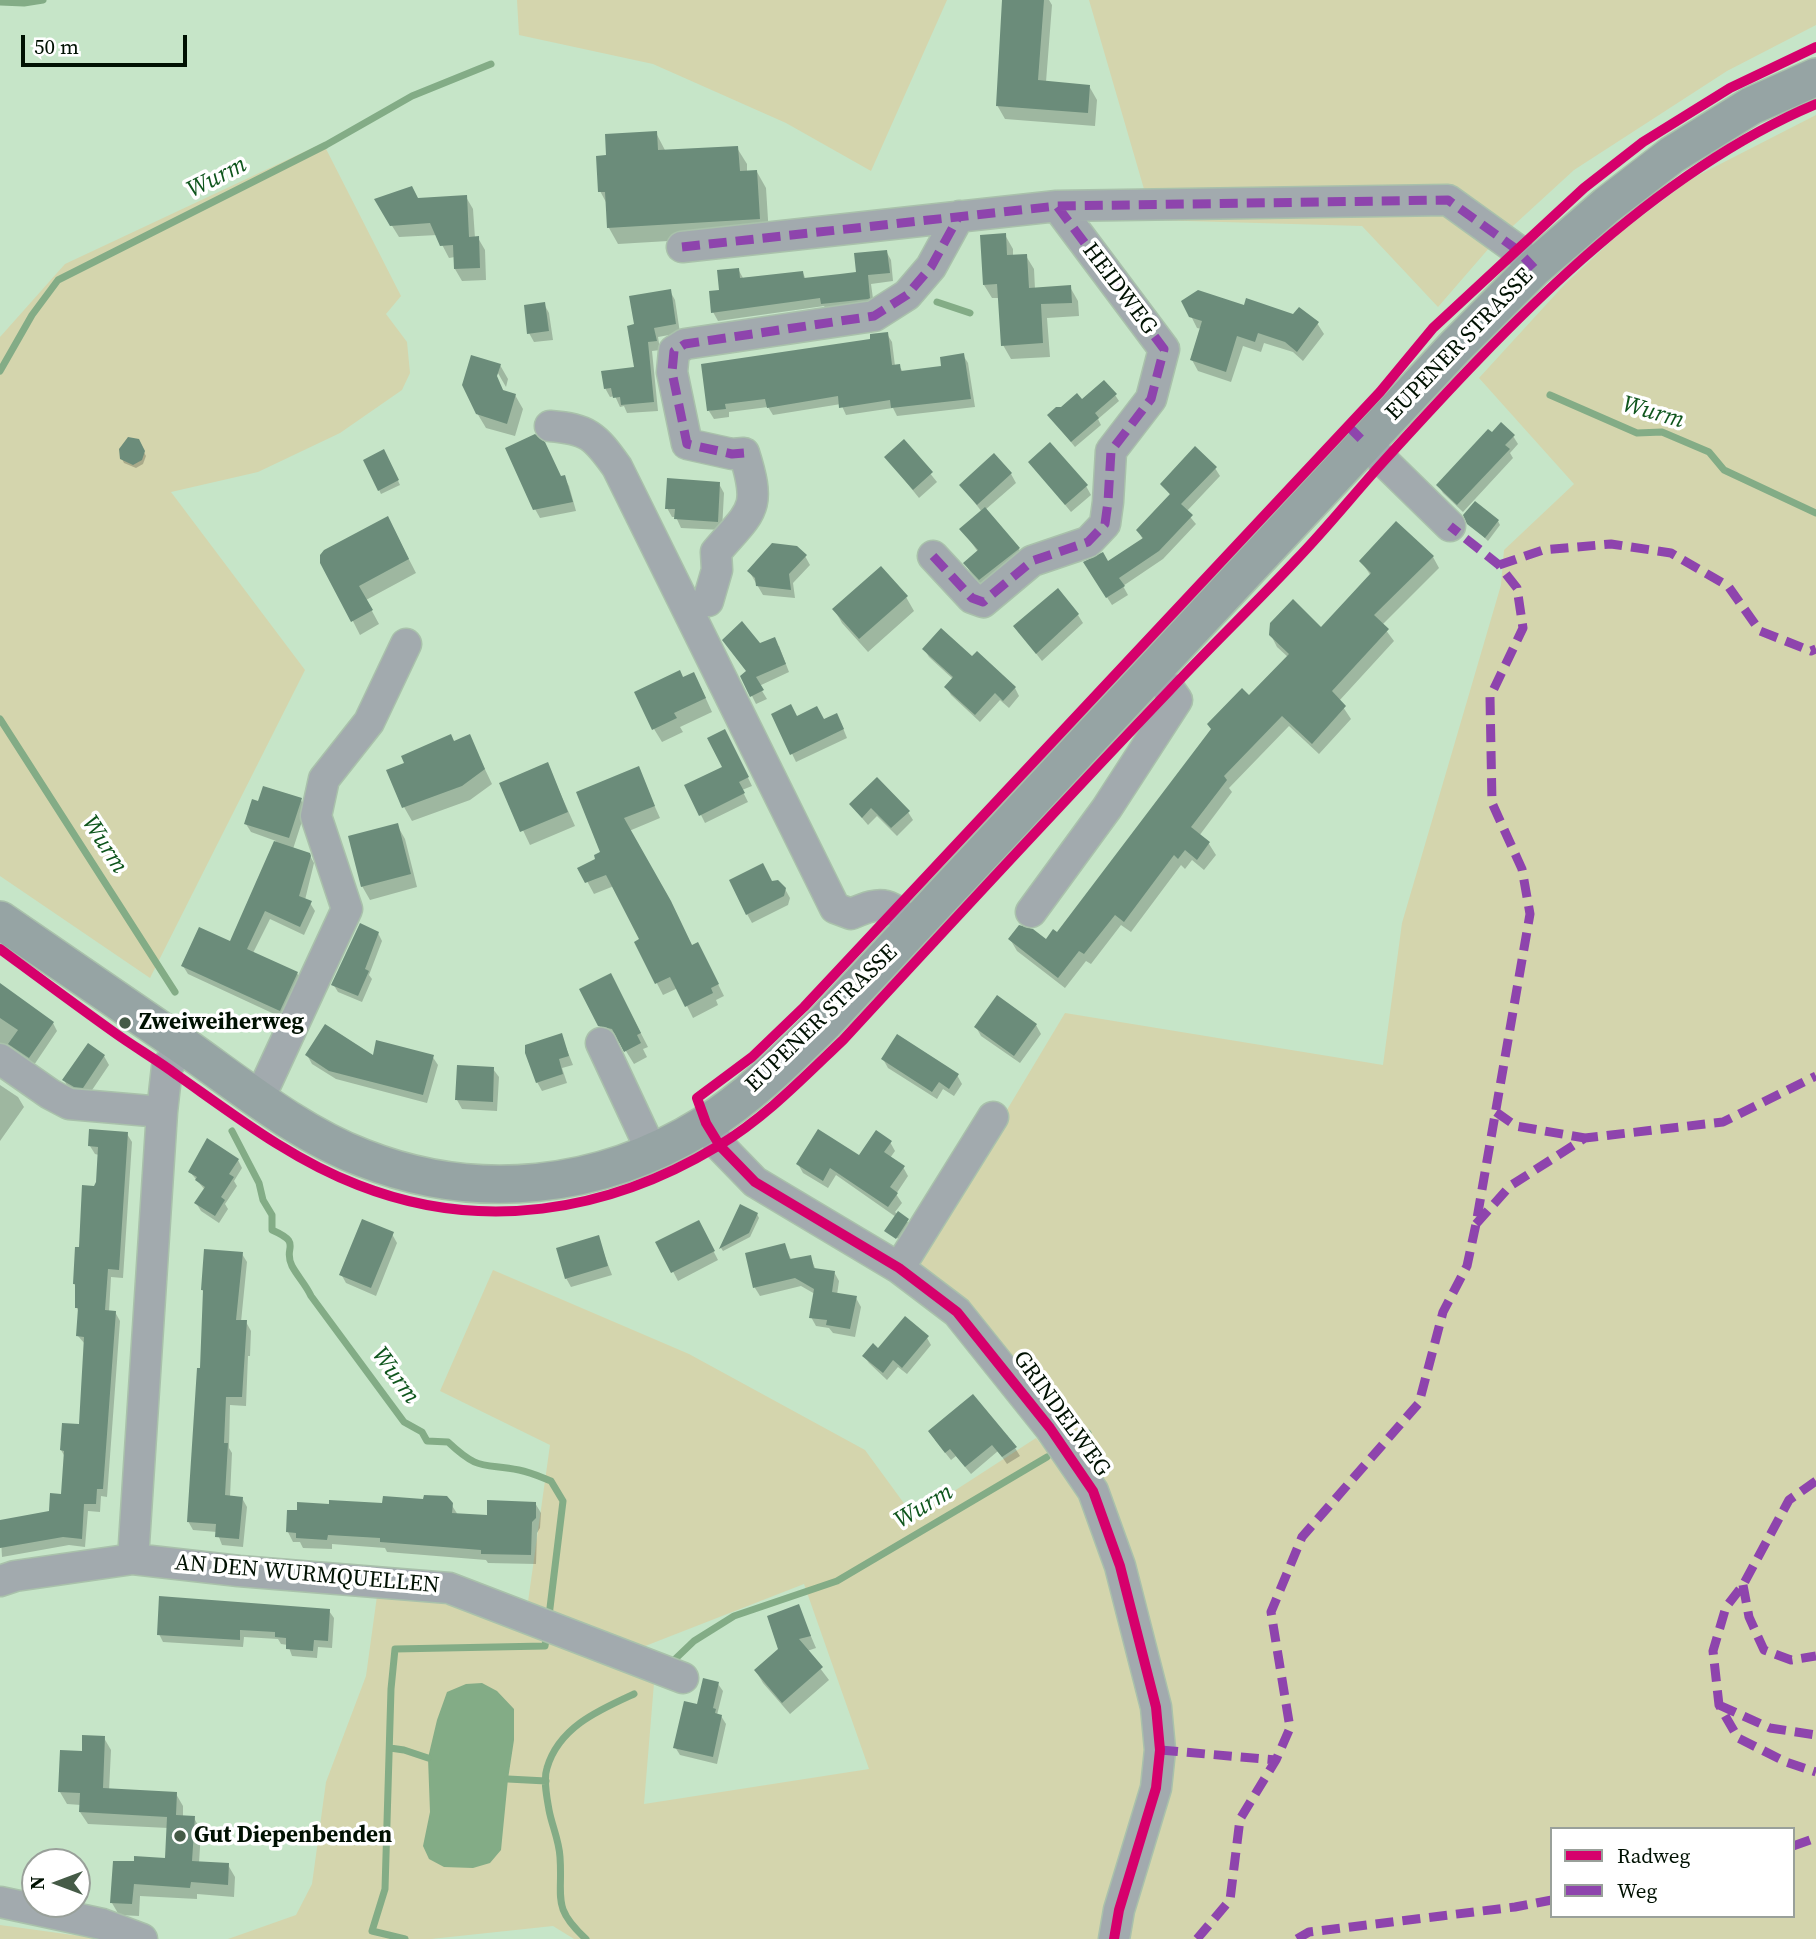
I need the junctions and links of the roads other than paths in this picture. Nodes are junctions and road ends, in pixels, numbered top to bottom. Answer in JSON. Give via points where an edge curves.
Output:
{"nodes":[{"id":1,"x":1816,"y":78,"type":"edge"},
{"id":2,"x":1057,"y":206,"type":"junction"},
{"id":3,"x":959,"y":216,"type":"junction"},
{"id":4,"x":682,"y":247,"type":"dead end"},
{"id":5,"x":1534,"y":268,"type":"junction"},
{"id":6,"x":550,"y":426,"type":"dead end"},
{"id":7,"x":1365,"y":443,"type":"junction"},
{"id":8,"x":1450,"y":526,"type":"dead end"},
{"id":9,"x":933,"y":556,"type":"dead end"},
{"id":10,"x":708,"y":601,"type":"dead end"},
{"id":11,"x":406,"y":644,"type":"dead end"},
{"id":12,"x":1152,"y":673,"type":"junction"},
{"id":13,"x":1031,"y":912,"type":"dead end"},
{"id":14,"x":0,"y":920,"type":"edge"},
{"id":15,"x":915,"y":928,"type":"junction"},
{"id":16,"x":601,"y":1043,"type":"dead end"},
{"id":17,"x":182,"y":1045,"type":"junction"},
{"id":18,"x":0,"y":1059,"type":"edge"},
{"id":19,"x":259,"y":1099,"type":"junction"},
{"id":20,"x":162,"y":1112,"type":"junction"},
{"id":21,"x":993,"y":1117,"type":"dead end"},
{"id":22,"x":706,"y":1124,"type":"junction"},
{"id":23,"x":652,"y":1152,"type":"junction"},
{"id":24,"x":899,"y":1268,"type":"junction"},
{"id":25,"x":133,"y":1559,"type":"junction"},
{"id":26,"x":0,"y":1581,"type":"edge"},
{"id":27,"x":683,"y":1678,"type":"dead end"},
{"id":28,"x":0,"y":1902,"type":"edge"},
{"id":29,"x":142,"y":1939,"type":"edge"},
{"id":30,"x":1114,"y":1939,"type":"edge"}],
"edges":[{"from":1,"to":5,"type":"main road","name":"EUPENER STRASSE","via":[[1751,106],[1672,155]]},
{"from":2,"to":3,"type":"street","name":"HEIDWEG"},
{"from":2,"to":5,"type":"street","name":"HEIDWEG","via":[[1448,200],[1516,249]]},
{"from":2,"to":9,"type":"street","name":"HEIDWEG","via":[[1164,349],[1151,399],[1111,451],[1105,524],[1088,542],[1032,561],[983,601],[972,598]]},
{"from":3,"to":4,"type":"street","name":"HEIDWEG"},
{"from":3,"to":10,"type":"street","via":[[931,267],[907,295],[874,316],[685,344],[674,351],[672,372],[687,444],[744,453],[752,479],[754,500],[749,513],[716,552],[717,570]]},
{"from":5,"to":7,"type":"main road","name":"EUPENER STRASSE"},
{"from":6,"to":15,"type":"street","name":"EUPENER STRASSE","via":[[590,435],[617,467],[835,908],[851,914],[876,903],[896,909]]},
{"from":7,"to":8,"type":"street"},
{"from":7,"to":12,"type":"main road","name":"EUPENER STRASSE"},
{"from":11,"to":19,"type":"street","via":[[369,722],[324,779],[316,816],[347,909]]},
{"from":12,"to":13,"type":"street","via":[[1177,700],[1107,808]]},
{"from":12,"to":15,"type":"main road","name":"EUPENER STRASSE"},
{"from":14,"to":17,"type":"main road","name":"EUPENER STRASSE"},
{"from":15,"to":22,"type":"main road","name":"EUPENER STRASSE","via":[[783,1063]]},
{"from":16,"to":23,"type":"street"},
{"from":17,"to":19,"type":"main road","name":"EUPENER STRASSE"},
{"from":17,"to":20,"type":"street","via":[[167,1067]]},
{"from":18,"to":20,"type":"street","via":[[69,1104]]},
{"from":19,"to":23,"type":"main road","name":"EUPENER STRASSE","via":[[310,1132],[363,1158],[424,1177],[468,1184],[521,1185],[568,1179]]},
{"from":20,"to":25,"type":"street"},
{"from":21,"to":24,"type":"street"},
{"from":22,"to":23,"type":"main road","name":"EUPENER STRASSE"},
{"from":22,"to":24,"type":"street","name":"GRINDELWEG","via":[[720,1146],[755,1182]]},
{"from":24,"to":30,"type":"street","name":"GRINDELWEG","via":[[957,1312],[1050,1428],[1093,1491],[1120,1566],[1156,1707],[1160,1750],[1156,1788]]},
{"from":25,"to":26,"type":"street","name":"AN DEN WURMQUELLEN"},
{"from":25,"to":27,"type":"street","name":"AN DEN WURMQUELLEN","via":[[449,1588]]},
{"from":28,"to":29,"type":"street","via":[[102,1924]]}]}
